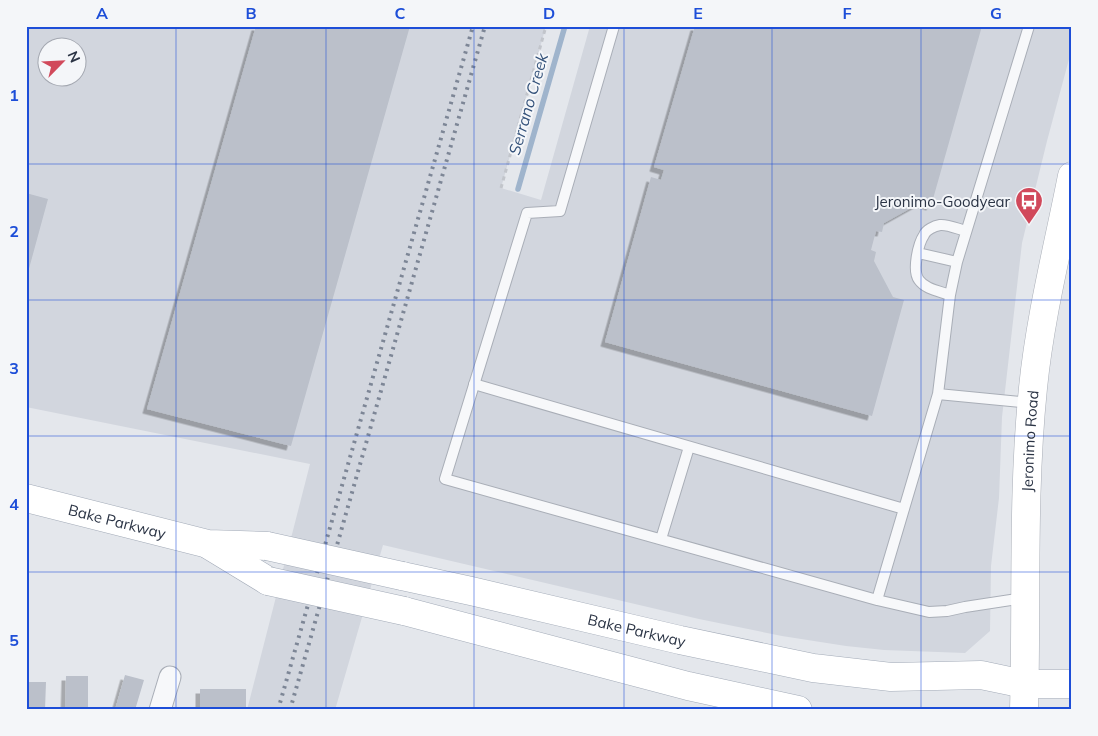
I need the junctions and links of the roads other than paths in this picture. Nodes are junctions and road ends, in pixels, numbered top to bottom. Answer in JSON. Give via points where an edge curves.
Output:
{"nodes":[{"id":1,"x":614,"y":26,"type":"edge"},
{"id":2,"x":1029,"y":26,"type":"edge"},
{"id":3,"x":1072,"y":176,"type":"edge"},
{"id":4,"x":966,"y":230,"type":"junction"},
{"id":5,"x":918,"y":253,"type":"junction"},
{"id":6,"x":957,"y":262,"type":"junction"},
{"id":7,"x":950,"y":294,"type":"junction"},
{"id":8,"x":474,"y":384,"type":"junction"},
{"id":9,"x":938,"y":394,"type":"junction"},
{"id":10,"x":1031,"y":403,"type":"junction"},
{"id":11,"x":689,"y":446,"type":"junction"},
{"id":12,"x":26,"y":498,"type":"edge"},
{"id":13,"x":904,"y":509,"type":"junction"},
{"id":14,"x":662,"y":539,"type":"junction"},
{"id":15,"x":208,"y":544,"type":"junction"},
{"id":16,"x":1025,"y":598,"type":"junction"},
{"id":17,"x":877,"y":600,"type":"junction"},
{"id":18,"x":170,"y":677,"type":"dead end"},
{"id":19,"x":1072,"y":684,"type":"edge"},
{"id":20,"x":1024,"y":697,"type":"edge"},
{"id":21,"x":160,"y":710,"type":"edge"},
{"id":22,"x":798,"y":710,"type":"edge"}],
"edges":[{"from":1,"to":8,"type":"lane","via":[[560,211],[527,213]]},
{"from":2,"to":4,"type":"lane"},
{"from":3,"to":10,"type":"main road","name":"Jeronimo Road","via":[[1060,251],[1040,332]]},
{"from":4,"to":5,"type":"lane","via":[[941,225],[931,228],[924,234]]},
{"from":4,"to":6,"type":"lane"},
{"from":5,"to":6,"type":"lane"},
{"from":5,"to":7,"type":"lane","via":[[915,271],[919,280],[926,286]]},
{"from":6,"to":7,"type":"lane"},
{"from":7,"to":9,"type":"lane"},
{"from":8,"to":11,"type":"lane"},
{"from":8,"to":14,"type":"lane","via":[[445,478]]},
{"from":9,"to":10,"type":"lane"},
{"from":9,"to":13,"type":"lane"},
{"from":10,"to":16,"type":"main road","name":"Jeronimo Road","via":[[1025,508]]},
{"from":11,"to":13,"type":"lane"},
{"from":11,"to":14,"type":"lane"},
{"from":12,"to":15,"type":"main road","name":"Bake Parkway"},
{"from":13,"to":17,"type":"lane"},
{"from":14,"to":17,"type":"lane"},
{"from":15,"to":20,"type":"main road","name":"Bake Parkway","bridge":true,"via":[[267,546],[813,668],[891,677],[981,676]]},
{"from":15,"to":22,"type":"main road","name":"Bake Parkway","bridge":true,"via":[[268,581],[404,611],[688,686]]},
{"from":16,"to":17,"type":"lane","via":[[929,612]]},
{"from":16,"to":20,"type":"main road","name":"Jeronimo Road"},
{"from":18,"to":21,"type":"street"},
{"from":19,"to":20,"type":"main road","name":"Bake Parkway"}]}
